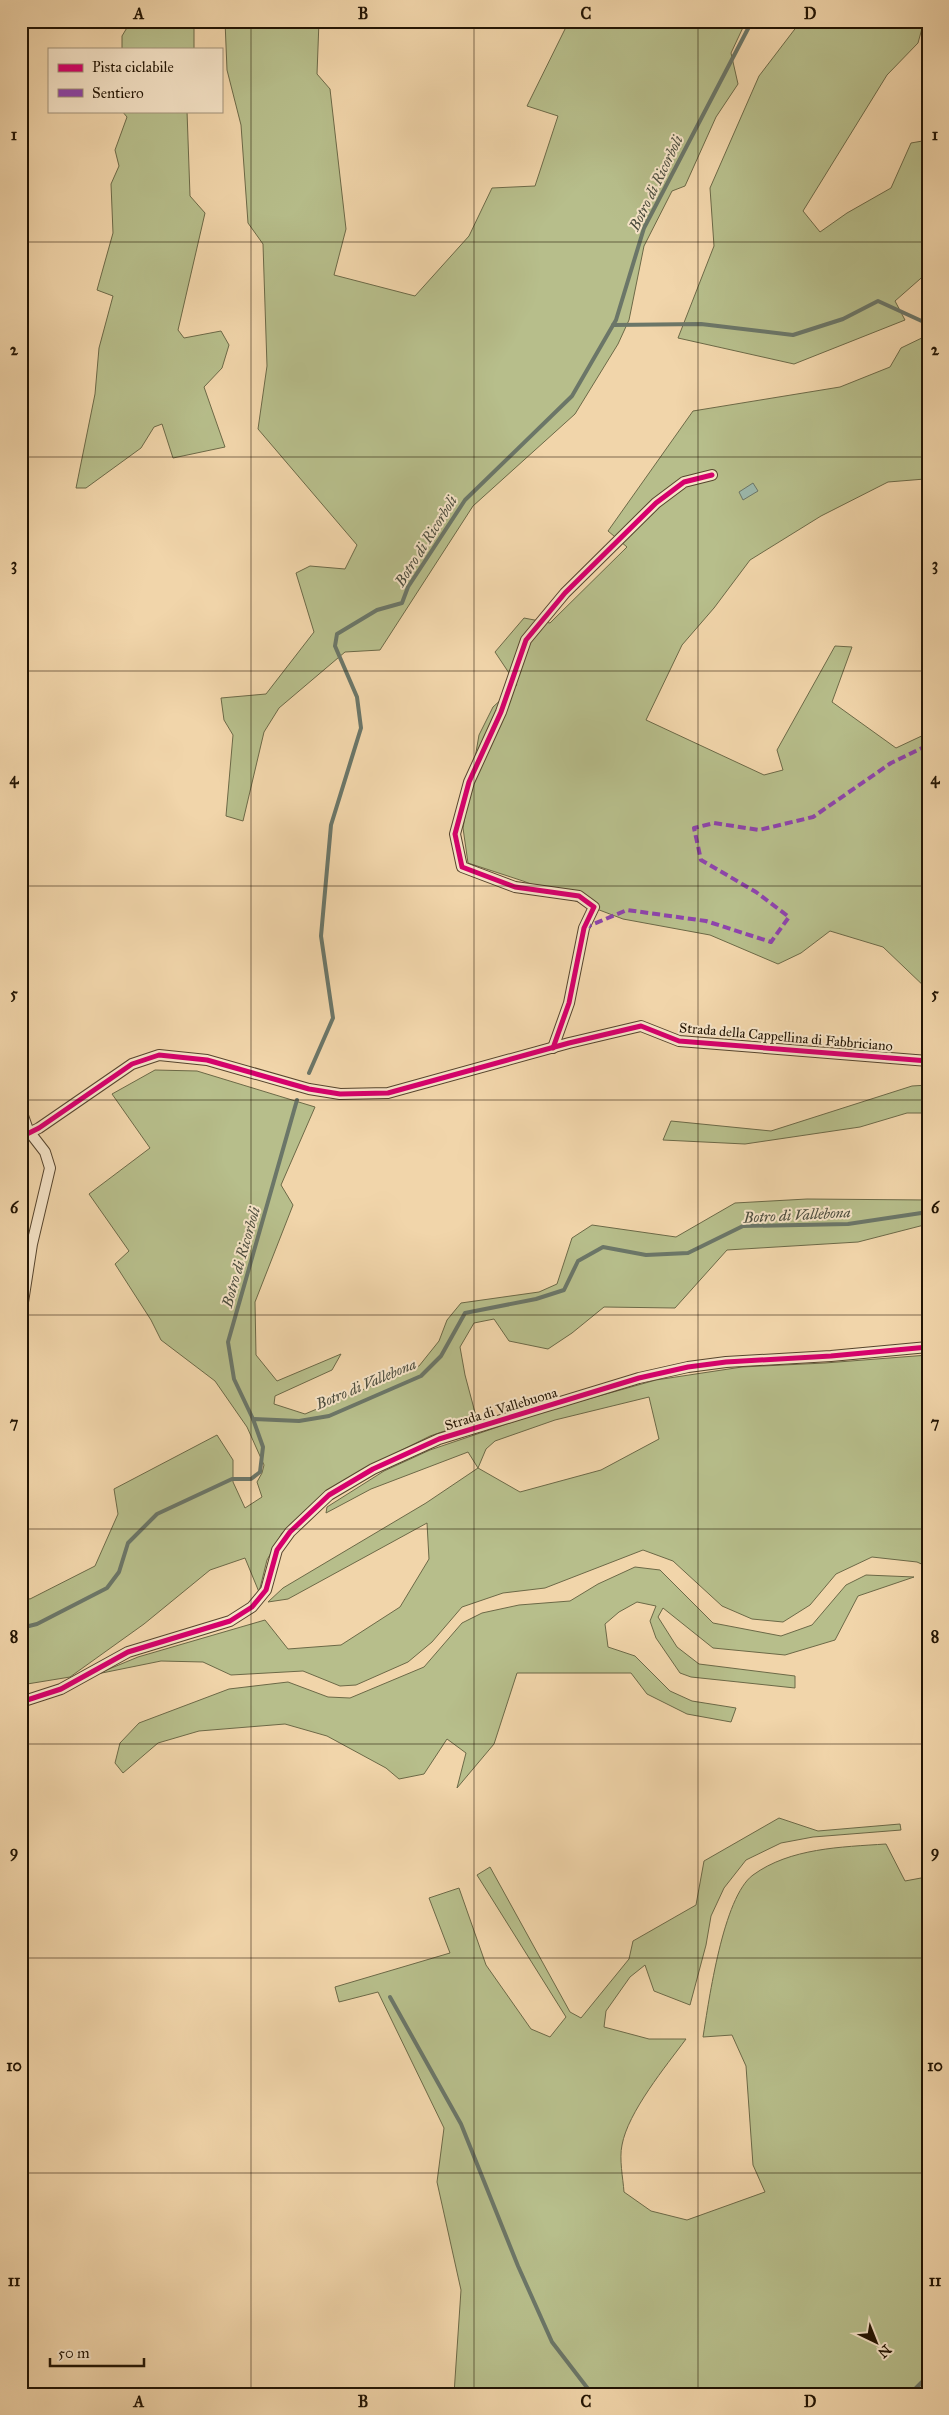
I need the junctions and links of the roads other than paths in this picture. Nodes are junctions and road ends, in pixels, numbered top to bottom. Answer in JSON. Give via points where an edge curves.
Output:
{"nodes":[{"id":1,"x":712,"y":475,"type":"dead end"},
{"id":2,"x":553,"y":1048,"type":"junction"},
{"id":3,"x":928,"y":1061,"type":"edge"},
{"id":4,"x":21,"y":1110,"type":"edge"},
{"id":5,"x":25,"y":1135,"type":"edge"},
{"id":6,"x":21,"y":1315,"type":"edge"},
{"id":7,"x":928,"y":1347,"type":"edge"},
{"id":8,"x":21,"y":1702,"type":"edge"}],
"edges":[{"from":1,"to":2,"type":"street","via":[[684,482],[656,503],[565,593],[526,640],[501,712],[469,782],[455,834],[462,867],[515,888],[579,896],[594,907],[584,928],[569,1002]]},
{"from":2,"to":3,"type":"street","name":"Strada della Cappellina di Fabbriciano","via":[[641,1026],[679,1041]]},
{"from":2,"to":5,"type":"street","name":"Strada della Cappellina di Fabbriciano","via":[[388,1093],[340,1094],[309,1089],[207,1060],[159,1055],[118,1072]]},
{"from":4,"to":5,"type":"street"},
{"from":5,"to":6,"type":"street","via":[[45,1152],[50,1168],[32,1244]]},
{"from":7,"to":8,"type":"street","name":"Strada di Vallebuona","via":[[688,1367],[639,1378],[439,1440],[373,1469],[330,1495],[290,1532],[277,1550],[266,1590],[252,1607],[230,1621],[128,1652],[61,1689]]}]}
